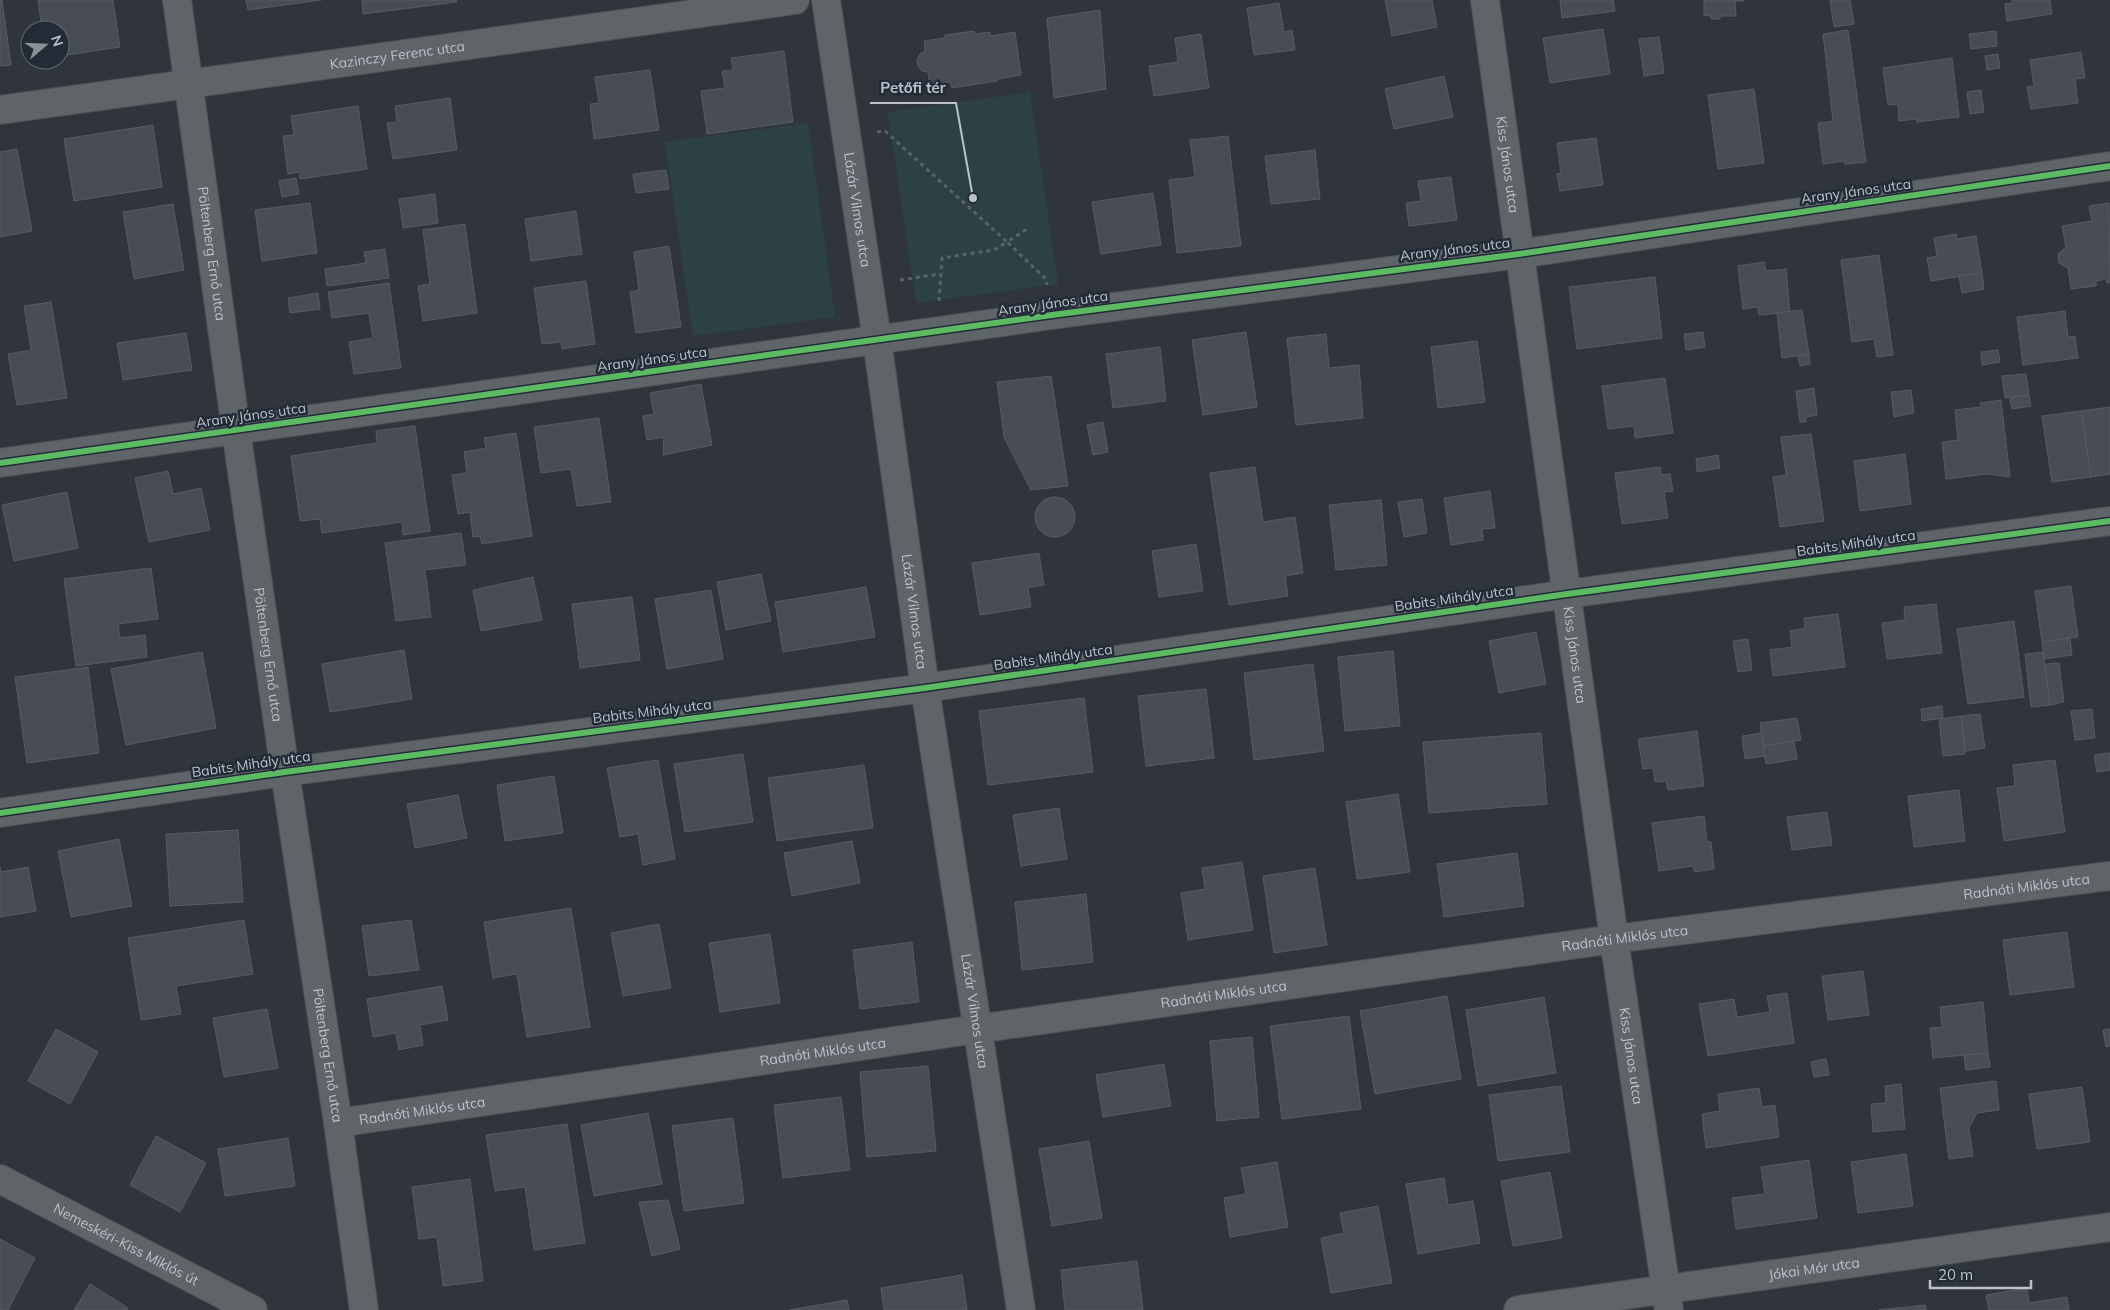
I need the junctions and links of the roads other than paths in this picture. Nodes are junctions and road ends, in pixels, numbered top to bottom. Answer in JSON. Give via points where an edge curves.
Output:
{"nodes":[{"id":1,"x":177,"y":0,"type":"edge"},
{"id":2,"x":795,"y":0,"type":"edge"},
{"id":3,"x":826,"y":0,"type":"edge"},
{"id":4,"x":1485,"y":0,"type":"edge"},
{"id":5,"x":187,"y":85,"type":"junction"},
{"id":6,"x":0,"y":110,"type":"edge"},
{"id":7,"x":2110,"y":166,"type":"edge"},
{"id":8,"x":1519,"y":254,"type":"junction"},
{"id":9,"x":877,"y":340,"type":"junction"},
{"id":10,"x":236,"y":430,"type":"junction"},
{"id":11,"x":0,"y":463,"type":"edge"},
{"id":12,"x":2110,"y":521,"type":"edge"},
{"id":13,"x":1567,"y":594,"type":"junction"},
{"id":14,"x":925,"y":688,"type":"junction"},
{"id":15,"x":285,"y":772,"type":"junction"},
{"id":16,"x":0,"y":813,"type":"edge"},
{"id":17,"x":2110,"y":876,"type":"edge"},
{"id":18,"x":1614,"y":939,"type":"junction"},
{"id":19,"x":977,"y":1029,"type":"junction"},
{"id":20,"x":338,"y":1124,"type":"junction"},
{"id":21,"x":0,"y":1179,"type":"edge"},
{"id":22,"x":2110,"y":1227,"type":"edge"},
{"id":23,"x":1667,"y":1300,"type":"edge"},
{"id":24,"x":253,"y":1310,"type":"edge"},
{"id":25,"x":364,"y":1310,"type":"edge"},
{"id":26,"x":1021,"y":1310,"type":"edge"},
{"id":27,"x":1518,"y":1310,"type":"edge"}],
"edges":[{"from":1,"to":5,"type":"street","name":"Pöltenberg Ernő utca"},
{"from":2,"to":5,"type":"street","name":"Kazinczy Ferenc utca"},
{"from":3,"to":9,"type":"street","name":"Lázár Vilmos utca"},
{"from":4,"to":8,"type":"street","name":"Kiss János utca"},
{"from":5,"to":6,"type":"street","name":"Kazinczy Ferenc utca"},
{"from":5,"to":10,"type":"street","name":"Pöltenberg Ernő utca"},
{"from":7,"to":8,"type":"street","name":"Arany János utca"},
{"from":8,"to":9,"type":"street","name":"Arany János utca"},
{"from":8,"to":13,"type":"street","name":"Kiss János utca"},
{"from":9,"to":10,"type":"street","name":"Arany János utca"},
{"from":9,"to":14,"type":"street","name":"Lázár Vilmos utca"},
{"from":10,"to":11,"type":"street","name":"Arany János utca"},
{"from":10,"to":15,"type":"street","name":"Pöltenberg Ernő utca"},
{"from":12,"to":13,"type":"street","name":"Babits Mihály utca"},
{"from":13,"to":14,"type":"street","name":"Babits Mihály utca"},
{"from":13,"to":18,"type":"street","name":"Kiss János utca"},
{"from":14,"to":15,"type":"street","name":"Babits Mihály utca"},
{"from":14,"to":19,"type":"street","name":"Lázár Vilmos utca"},
{"from":15,"to":16,"type":"street","name":"Babits Mihály utca"},
{"from":15,"to":20,"type":"street","name":"Pöltenberg Ernő utca"},
{"from":17,"to":18,"type":"street","name":"Radnóti Miklós utca"},
{"from":18,"to":19,"type":"street","name":"Radnóti Miklós utca"},
{"from":18,"to":23,"type":"street","name":"Kiss János utca"},
{"from":19,"to":20,"type":"street","name":"Radnóti Miklós utca"},
{"from":19,"to":26,"type":"street","name":"Lázár Vilmos utca"},
{"from":20,"to":25,"type":"street","name":"Pöltenberg Ernő utca"},
{"from":21,"to":24,"type":"street","name":"Nemeskéri-Kiss Miklós út"},
{"from":22,"to":23,"type":"street","name":"Jókai Mór utca"},
{"from":23,"to":27,"type":"street","name":"Jókai Mór utca"}]}
